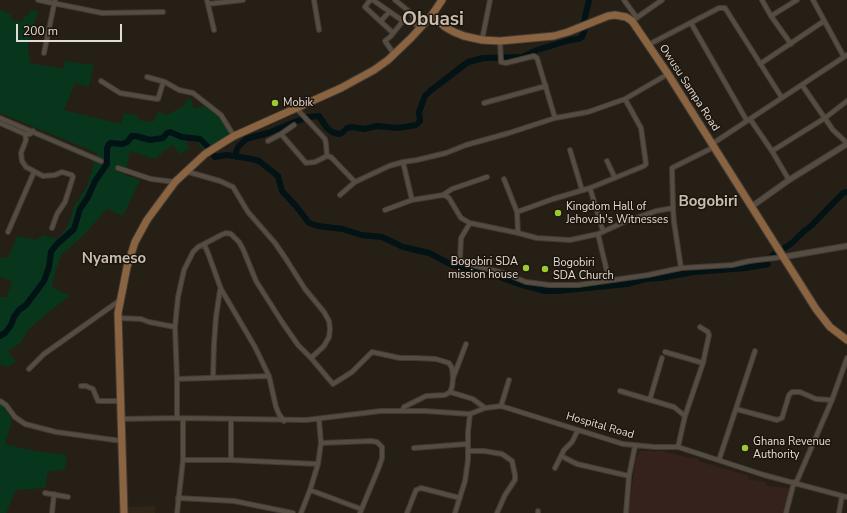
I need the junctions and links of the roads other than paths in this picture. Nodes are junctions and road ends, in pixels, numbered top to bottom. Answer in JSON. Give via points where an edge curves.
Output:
{"nodes":[{"id":1,"x":38,"y":0,"type":"edge"},
{"id":2,"x":234,"y":0,"type":"edge"},
{"id":3,"x":243,"y":0,"type":"edge"},
{"id":4,"x":314,"y":0,"type":"edge"},
{"id":5,"x":370,"y":0,"type":"edge"},
{"id":6,"x":373,"y":0,"type":"edge"},
{"id":7,"x":395,"y":0,"type":"edge"},
{"id":8,"x":442,"y":0,"type":"edge"},
{"id":9,"x":490,"y":0,"type":"edge"},
{"id":10,"x":624,"y":0,"type":"edge"},
{"id":11,"x":662,"y":0,"type":"edge"},
{"id":12,"x":762,"y":0,"type":"edge"},
{"id":13,"x":797,"y":0,"type":"edge"},
{"id":14,"x":814,"y":0,"type":"edge"},
{"id":15,"x":55,"y":2,"type":"edge"},
{"id":16,"x":207,"y":2,"type":"edge"},
{"id":17,"x":163,"y":12,"type":"dead end"},
{"id":18,"x":389,"y":12,"type":"junction"},
{"id":19,"x":432,"y":15,"type":"junction"},
{"id":20,"x":771,"y":16,"type":"junction"},
{"id":21,"x":634,"y":19,"type":"junction"},
{"id":22,"x":382,"y":21,"type":"junction"},
{"id":23,"x":403,"y":21,"type":"junction"},
{"id":24,"x":824,"y":21,"type":"junction"},
{"id":25,"x":413,"y":22,"type":"junction"},
{"id":26,"x":691,"y":23,"type":"junction"},
{"id":27,"x":444,"y":26,"type":"junction"},
{"id":28,"x":422,"y":27,"type":"junction"},
{"id":29,"x":214,"y":30,"type":"dead end"},
{"id":30,"x":319,"y":30,"type":"dead end"},
{"id":31,"x":393,"y":34,"type":"junction"},
{"id":32,"x":482,"y":40,"type":"junction"},
{"id":33,"x":500,"y":41,"type":"junction"},
{"id":34,"x":792,"y":44,"type":"junction"},
{"id":35,"x":648,"y":45,"type":"junction"},
{"id":36,"x":44,"y":53,"type":"dead end"},
{"id":37,"x":394,"y":54,"type":"junction"},
{"id":38,"x":846,"y":56,"type":"edge"},
{"id":39,"x":760,"y":64,"type":"junction"},
{"id":40,"x":668,"y":74,"type":"junction"},
{"id":41,"x":147,"y":77,"type":"dead end"},
{"id":42,"x":101,"y":81,"type":"dead end"},
{"id":43,"x":163,"y":82,"type":"junction"},
{"id":44,"x":802,"y":85,"type":"junction"},
{"id":45,"x":546,"y":86,"type":"junction"},
{"id":46,"x":782,"y":98,"type":"junction"},
{"id":47,"x":625,"y":99,"type":"junction"},
{"id":48,"x":846,"y":102,"type":"edge"},
{"id":49,"x":484,"y":103,"type":"dead end"},
{"id":50,"x":296,"y":108,"type":"junction"},
{"id":51,"x":0,"y":118,"type":"edge"},
{"id":52,"x":555,"y":118,"type":"junction"},
{"id":53,"x":825,"y":118,"type":"junction"},
{"id":54,"x":748,"y":120,"type":"junction"},
{"id":55,"x":0,"y":123,"type":"edge"},
{"id":56,"x":294,"y":125,"type":"dead end"},
{"id":57,"x":33,"y":131,"type":"junction"},
{"id":58,"x":25,"y":134,"type":"junction"},
{"id":59,"x":281,"y":134,"type":"junction"},
{"id":60,"x":234,"y":136,"type":"junction"},
{"id":61,"x":268,"y":141,"type":"dead end"},
{"id":62,"x":847,"y":144,"type":"edge"},
{"id":63,"x":713,"y":146,"type":"junction"},
{"id":64,"x":570,"y":150,"type":"dead end"},
{"id":65,"x":772,"y":151,"type":"junction"},
{"id":66,"x":327,"y":156,"type":"junction"},
{"id":67,"x":101,"y":161,"type":"dead end"},
{"id":68,"x":608,"y":161,"type":"dead end"},
{"id":69,"x":403,"y":162,"type":"junction"},
{"id":70,"x":118,"y":168,"type":"dead end"},
{"id":71,"x":185,"y":171,"type":"junction"},
{"id":72,"x":34,"y":172,"type":"junction"},
{"id":73,"x":487,"y":177,"type":"dead end"},
{"id":74,"x":615,"y":178,"type":"junction"},
{"id":75,"x":504,"y":179,"type":"dead end"},
{"id":76,"x":790,"y":180,"type":"junction"},
{"id":77,"x":175,"y":182,"type":"junction"},
{"id":78,"x":355,"y":182,"type":"junction"},
{"id":79,"x":590,"y":188,"type":"junction"},
{"id":80,"x":582,"y":190,"type":"junction"},
{"id":81,"x":340,"y":195,"type":"dead end"},
{"id":82,"x":443,"y":195,"type":"junction"},
{"id":83,"x":412,"y":200,"type":"junction"},
{"id":84,"x":751,"y":207,"type":"junction"},
{"id":85,"x":673,"y":208,"type":"junction"},
{"id":86,"x":385,"y":210,"type":"dead end"},
{"id":87,"x":517,"y":212,"type":"junction"},
{"id":88,"x":470,"y":223,"type":"junction"},
{"id":89,"x":52,"y":228,"type":"dead end"},
{"id":90,"x":603,"y":231,"type":"junction"},
{"id":91,"x":8,"y":232,"type":"dead end"},
{"id":92,"x":518,"y":233,"type":"junction"},
{"id":93,"x":598,"y":234,"type":"junction"},
{"id":94,"x":204,"y":244,"type":"junction"},
{"id":95,"x":847,"y":246,"type":"edge"},
{"id":96,"x":783,"y":257,"type":"junction"},
{"id":97,"x":681,"y":268,"type":"junction"},
{"id":98,"x":609,"y":280,"type":"junction"},
{"id":99,"x":220,"y":290,"type":"junction"},
{"id":100,"x":119,"y":301,"type":"junction"},
{"id":101,"x":118,"y":318,"type":"junction"},
{"id":102,"x":175,"y":327,"type":"junction"},
{"id":103,"x":700,"y":327,"type":"dead end"},
{"id":104,"x":847,"y":340,"type":"edge"},
{"id":105,"x":466,"y":344,"type":"dead end"},
{"id":106,"x":755,"y":351,"type":"dead end"},
{"id":107,"x":666,"y":352,"type":"dead end"},
{"id":108,"x":311,"y":358,"type":"junction"},
{"id":109,"x":662,"y":358,"type":"dead end"},
{"id":110,"x":847,"y":358,"type":"edge"},
{"id":111,"x":703,"y":363,"type":"junction"},
{"id":112,"x":29,"y":369,"type":"dead end"},
{"id":113,"x":269,"y":376,"type":"junction"},
{"id":114,"x":213,"y":378,"type":"junction"},
{"id":115,"x":453,"y":378,"type":"junction"},
{"id":116,"x":177,"y":379,"type":"junction"},
{"id":117,"x":509,"y":380,"type":"dead end"},
{"id":118,"x":81,"y":386,"type":"dead end"},
{"id":119,"x":620,"y":390,"type":"dead end"},
{"id":120,"x":450,"y":392,"type":"junction"},
{"id":121,"x":650,"y":399,"type":"junction"},
{"id":122,"x":832,"y":400,"type":"junction"},
{"id":123,"x":0,"y":401,"type":"edge"},
{"id":124,"x":120,"y":401,"type":"junction"},
{"id":125,"x":501,"y":406,"type":"junction"},
{"id":126,"x":485,"y":408,"type":"junction"},
{"id":127,"x":736,"y":409,"type":"junction"},
{"id":128,"x":402,"y":411,"type":"junction"},
{"id":129,"x":470,"y":414,"type":"junction"},
{"id":130,"x":685,"y":416,"type":"junction"},
{"id":131,"x":177,"y":418,"type":"junction"},
{"id":132,"x":182,"y":418,"type":"junction"},
{"id":133,"x":121,"y":419,"type":"junction"},
{"id":134,"x":231,"y":419,"type":"junction"},
{"id":135,"x":284,"y":420,"type":"junction"},
{"id":136,"x":319,"y":420,"type":"junction"},
{"id":137,"x":578,"y":430,"type":"junction"},
{"id":138,"x":122,"y":441,"type":"junction"},
{"id":139,"x":321,"y":443,"type":"junction"},
{"id":140,"x":467,"y":444,"type":"junction"},
{"id":141,"x":635,"y":446,"type":"junction"},
{"id":142,"x":678,"y":447,"type":"junction"},
{"id":143,"x":414,"y":448,"type":"dead end"},
{"id":144,"x":468,"y":451,"type":"junction"},
{"id":145,"x":561,"y":456,"type":"junction"},
{"id":146,"x":183,"y":460,"type":"junction"},
{"id":147,"x":232,"y":460,"type":"junction"},
{"id":148,"x":719,"y":460,"type":"junction"},
{"id":149,"x":318,"y":464,"type":"junction"},
{"id":150,"x":554,"y":468,"type":"dead end"},
{"id":151,"x":629,"y":476,"type":"junction"},
{"id":152,"x":795,"y":483,"type":"junction"},
{"id":153,"x":310,"y":490,"type":"junction"},
{"id":154,"x":45,"y":493,"type":"dead end"},
{"id":155,"x":54,"y":494,"type":"junction"},
{"id":156,"x":842,"y":496,"type":"junction"},
{"id":157,"x":68,"y":497,"type":"dead end"},
{"id":158,"x":178,"y":498,"type":"junction"},
{"id":159,"x":460,"y":498,"type":"junction"},
{"id":160,"x":847,"y":498,"type":"edge"},
{"id":161,"x":360,"y":511,"type":"edge"},
{"id":162,"x":52,"y":513,"type":"edge"},
{"id":163,"x":124,"y":513,"type":"edge"},
{"id":164,"x":177,"y":513,"type":"edge"},
{"id":165,"x":293,"y":513,"type":"edge"},
{"id":166,"x":301,"y":513,"type":"edge"},
{"id":167,"x":407,"y":513,"type":"edge"},
{"id":168,"x":455,"y":513,"type":"edge"},
{"id":169,"x":497,"y":513,"type":"edge"},
{"id":170,"x":626,"y":513,"type":"edge"},
{"id":171,"x":786,"y":513,"type":"edge"},
{"id":172,"x":839,"y":513,"type":"edge"}],
"edges":[{"from":1,"to":15,"type":"street"},
{"from":2,"to":3,"type":"street"},
{"from":2,"to":16,"type":"street"},
{"from":4,"to":30,"type":"street"},
{"from":5,"to":22,"type":"street","via":[[365,7]]},
{"from":6,"to":18,"type":"street"},
{"from":7,"to":25,"type":"street","via":[[411,13]]},
{"from":8,"to":19,"type":"main road"},
{"from":8,"to":27,"type":"main road","via":[[440,14]]},
{"from":9,"to":32,"type":"street"},
{"from":10,"to":21,"type":"street"},
{"from":11,"to":21,"type":"street"},
{"from":12,"to":20,"type":"street"},
{"from":13,"to":20,"type":"street"},
{"from":14,"to":24,"type":"street"},
{"from":15,"to":17,"type":"street","via":[[102,13]]},
{"from":15,"to":36,"type":"street"},
{"from":16,"to":29,"type":"street"},
{"from":18,"to":22,"type":"street"},
{"from":18,"to":23,"type":"street"},
{"from":19,"to":27,"type":"main road"},
{"from":19,"to":28,"type":"main road"},
{"from":20,"to":34,"type":"street"},
{"from":21,"to":33,"type":"main road","via":[[608,16],[554,36]]},
{"from":21,"to":35,"type":"main road","name":"Owusu Sampa Road"},
{"from":22,"to":31,"type":"street"},
{"from":23,"to":25,"type":"street","via":[[409,24]]},
{"from":23,"to":31,"type":"street"},
{"from":24,"to":34,"type":"street"},
{"from":24,"to":38,"type":"street"},
{"from":25,"to":28,"type":"street"},
{"from":26,"to":35,"type":"street"},
{"from":26,"to":39,"type":"street","via":[[719,8],[725,8]]},
{"from":26,"to":54,"type":"street"},
{"from":27,"to":28,"type":"main road"},
{"from":27,"to":32,"type":"main road","via":[[464,36]]},
{"from":28,"to":37,"type":"main road"},
{"from":31,"to":37,"type":"street","via":[[385,41]]},
{"from":32,"to":33,"type":"main road"},
{"from":33,"to":45,"type":"street","via":[[501,62],[535,56]]},
{"from":34,"to":39,"type":"street"},
{"from":35,"to":40,"type":"main road","name":"Owusu Sampa Road"},
{"from":37,"to":50,"type":"main road","via":[[354,82]]},
{"from":38,"to":44,"type":"street"},
{"from":39,"to":46,"type":"street"},
{"from":40,"to":47,"type":"street"},
{"from":40,"to":63,"type":"main road","name":"Owusu Sampa Road"},
{"from":41,"to":43,"type":"street"},
{"from":42,"to":43,"type":"street","via":[[120,93],[157,100]]},
{"from":43,"to":60,"type":"street","via":[[202,99],[221,115]]},
{"from":44,"to":46,"type":"street"},
{"from":44,"to":53,"type":"street"},
{"from":45,"to":49,"type":"street"},
{"from":45,"to":52,"type":"street"},
{"from":46,"to":54,"type":"street"},
{"from":47,"to":52,"type":"street","via":[[588,112]]},
{"from":47,"to":74,"type":"street","via":[[641,128],[646,164]]},
{"from":48,"to":53,"type":"street"},
{"from":50,"to":60,"type":"main road"},
{"from":50,"to":66,"type":"street","via":[[325,140]]},
{"from":51,"to":57,"type":"street"},
{"from":52,"to":69,"type":"street","via":[[446,153]]},
{"from":53,"to":62,"type":"street"},
{"from":53,"to":65,"type":"street"},
{"from":54,"to":63,"type":"street"},
{"from":54,"to":65,"type":"street"},
{"from":55,"to":58,"type":"street"},
{"from":56,"to":59,"type":"street"},
{"from":57,"to":58,"type":"street"},
{"from":57,"to":67,"type":"street"},
{"from":58,"to":72,"type":"street","via":[[22,161]]},
{"from":59,"to":61,"type":"street"},
{"from":59,"to":66,"type":"street","via":[[306,163]]},
{"from":60,"to":71,"type":"main road","via":[[205,154]]},
{"from":62,"to":76,"type":"street"},
{"from":63,"to":84,"type":"main road","name":"Owusu Sampa Road"},
{"from":63,"to":85,"type":"street","via":[[672,168]]},
{"from":64,"to":80,"type":"street"},
{"from":65,"to":76,"type":"street"},
{"from":66,"to":78,"type":"street"},
{"from":68,"to":74,"type":"street"},
{"from":69,"to":78,"type":"street"},
{"from":69,"to":83,"type":"street"},
{"from":70,"to":77,"type":"street","via":[[151,179]]},
{"from":71,"to":77,"type":"main road"},
{"from":71,"to":108,"type":"street","via":[[233,187],[248,212],[275,243],[305,289],[324,312],[329,321],[329,337],[324,346]]},
{"from":72,"to":89,"type":"street","via":[[43,176],[62,172],[73,177],[65,202]]},
{"from":72,"to":91,"type":"street"},
{"from":73,"to":82,"type":"street","via":[[452,189]]},
{"from":74,"to":79,"type":"street"},
{"from":75,"to":87,"type":"street"},
{"from":76,"to":84,"type":"street"},
{"from":77,"to":100,"type":"main road","via":[[147,220],[136,242],[126,267]]},
{"from":78,"to":81,"type":"street"},
{"from":79,"to":80,"type":"street"},
{"from":79,"to":90,"type":"street"},
{"from":80,"to":87,"type":"street"},
{"from":82,"to":83,"type":"street"},
{"from":82,"to":88,"type":"street","via":[[449,198],[461,218]]},
{"from":83,"to":86,"type":"street"},
{"from":84,"to":96,"type":"main road","name":"Owusu Sampa Road"},
{"from":85,"to":90,"type":"street","via":[[656,211]]},
{"from":85,"to":97,"type":"street"},
{"from":87,"to":92,"type":"street"},
{"from":88,"to":92,"type":"street"},
{"from":88,"to":98,"type":"street","via":[[461,238],[460,257],[468,264],[504,273],[526,282],[550,286]]},
{"from":90,"to":93,"type":"street"},
{"from":92,"to":93,"type":"street","via":[[537,238],[564,240]]},
{"from":93,"to":98,"type":"street"},
{"from":94,"to":99,"type":"street"},
{"from":94,"to":102,"type":"street","via":[[196,248],[184,270]]},
{"from":94,"to":108,"type":"street","via":[[226,233],[235,237],[243,249],[256,281],[298,345]]},
{"from":95,"to":96,"type":"street"},
{"from":96,"to":97,"type":"street"},
{"from":96,"to":104,"type":"main road","name":"Owusu Sampa Road","via":[[823,319]]},
{"from":97,"to":98,"type":"street"},
{"from":99,"to":113,"type":"street"},
{"from":99,"to":114,"type":"street","via":[[215,323]]},
{"from":100,"to":101,"type":"main road"},
{"from":100,"to":112,"type":"street","via":[[44,354]]},
{"from":101,"to":102,"type":"street","via":[[141,319]]},
{"from":101,"to":124,"type":"main road"},
{"from":102,"to":116,"type":"street"},
{"from":103,"to":111,"type":"street","via":[[709,335]]},
{"from":105,"to":115,"type":"street"},
{"from":106,"to":127,"type":"street"},
{"from":107,"to":111,"type":"street"},
{"from":108,"to":115,"type":"street","via":[[333,384],[352,372],[372,352],[400,358],[445,361],[452,368]]},
{"from":109,"to":121,"type":"street"},
{"from":110,"to":122,"type":"street"},
{"from":111,"to":130,"type":"street"},
{"from":113,"to":114,"type":"street"},
{"from":113,"to":135,"type":"street","via":[[276,407]]},
{"from":114,"to":116,"type":"street"},
{"from":115,"to":120,"type":"street"},
{"from":116,"to":131,"type":"street"},
{"from":117,"to":125,"type":"street"},
{"from":118,"to":124,"type":"street","via":[[93,389],[98,401]]},
{"from":119,"to":121,"type":"street"},
{"from":120,"to":126,"type":"street","via":[[473,399]]},
{"from":120,"to":128,"type":"street","via":[[445,395],[426,396],[404,407]]},
{"from":121,"to":130,"type":"street","via":[[674,407]]},
{"from":122,"to":127,"type":"street","via":[[816,399],[800,392],[792,392],[782,418],[777,420]]},
{"from":122,"to":152,"type":"street"},
{"from":123,"to":138,"type":"street","via":[[25,424],[56,432]]},
{"from":124,"to":133,"type":"main road"},
{"from":125,"to":126,"type":"street","name":"Hospital Road"},
{"from":125,"to":137,"type":"street","name":"Hospital Road"},
{"from":126,"to":129,"type":"street","name":"Hospital Road"},
{"from":127,"to":148,"type":"street"},
{"from":128,"to":129,"type":"street"},
{"from":128,"to":136,"type":"street"},
{"from":129,"to":140,"type":"street"},
{"from":130,"to":142,"type":"street"},
{"from":131,"to":132,"type":"street"},
{"from":131,"to":133,"type":"street"},
{"from":132,"to":134,"type":"street"},
{"from":132,"to":146,"type":"street"},
{"from":133,"to":138,"type":"main road"},
{"from":134,"to":135,"type":"street"},
{"from":134,"to":147,"type":"street"},
{"from":135,"to":136,"type":"street"},
{"from":136,"to":139,"type":"street"},
{"from":137,"to":141,"type":"street","name":"Hospital Road"},
{"from":137,"to":145,"type":"street"},
{"from":138,"to":163,"type":"main road"},
{"from":139,"to":149,"type":"street"},
{"from":139,"to":161,"type":"street","via":[[371,441],[382,447],[379,467]]},
{"from":140,"to":143,"type":"street"},
{"from":140,"to":144,"type":"street"},
{"from":141,"to":142,"type":"street","name":"Hospital Road"},
{"from":141,"to":151,"type":"street"},
{"from":142,"to":148,"type":"street","name":"Hospital Road"},
{"from":144,"to":159,"type":"street"},
{"from":144,"to":169,"type":"street","via":[[502,454],[512,461],[515,480]]},
{"from":145,"to":150,"type":"street"},
{"from":145,"to":151,"type":"street","via":[[577,464]]},
{"from":146,"to":147,"type":"street"},
{"from":146,"to":158,"type":"street"},
{"from":147,"to":149,"type":"street"},
{"from":148,"to":152,"type":"street","name":"Hospital Road"},
{"from":149,"to":153,"type":"street"},
{"from":151,"to":170,"type":"street"},
{"from":152,"to":156,"type":"street","name":"Hospital Road"},
{"from":152,"to":171,"type":"street"},
{"from":153,"to":161,"type":"street"},
{"from":153,"to":166,"type":"street"},
{"from":154,"to":155,"type":"street"},
{"from":155,"to":157,"type":"street"},
{"from":155,"to":162,"type":"street"},
{"from":156,"to":160,"type":"street","name":"Hospital Road"},
{"from":156,"to":172,"type":"street"},
{"from":158,"to":164,"type":"street"},
{"from":158,"to":165,"type":"street","via":[[234,501]]},
{"from":159,"to":167,"type":"street","via":[[421,488],[416,490]]},
{"from":159,"to":168,"type":"street"}]}
